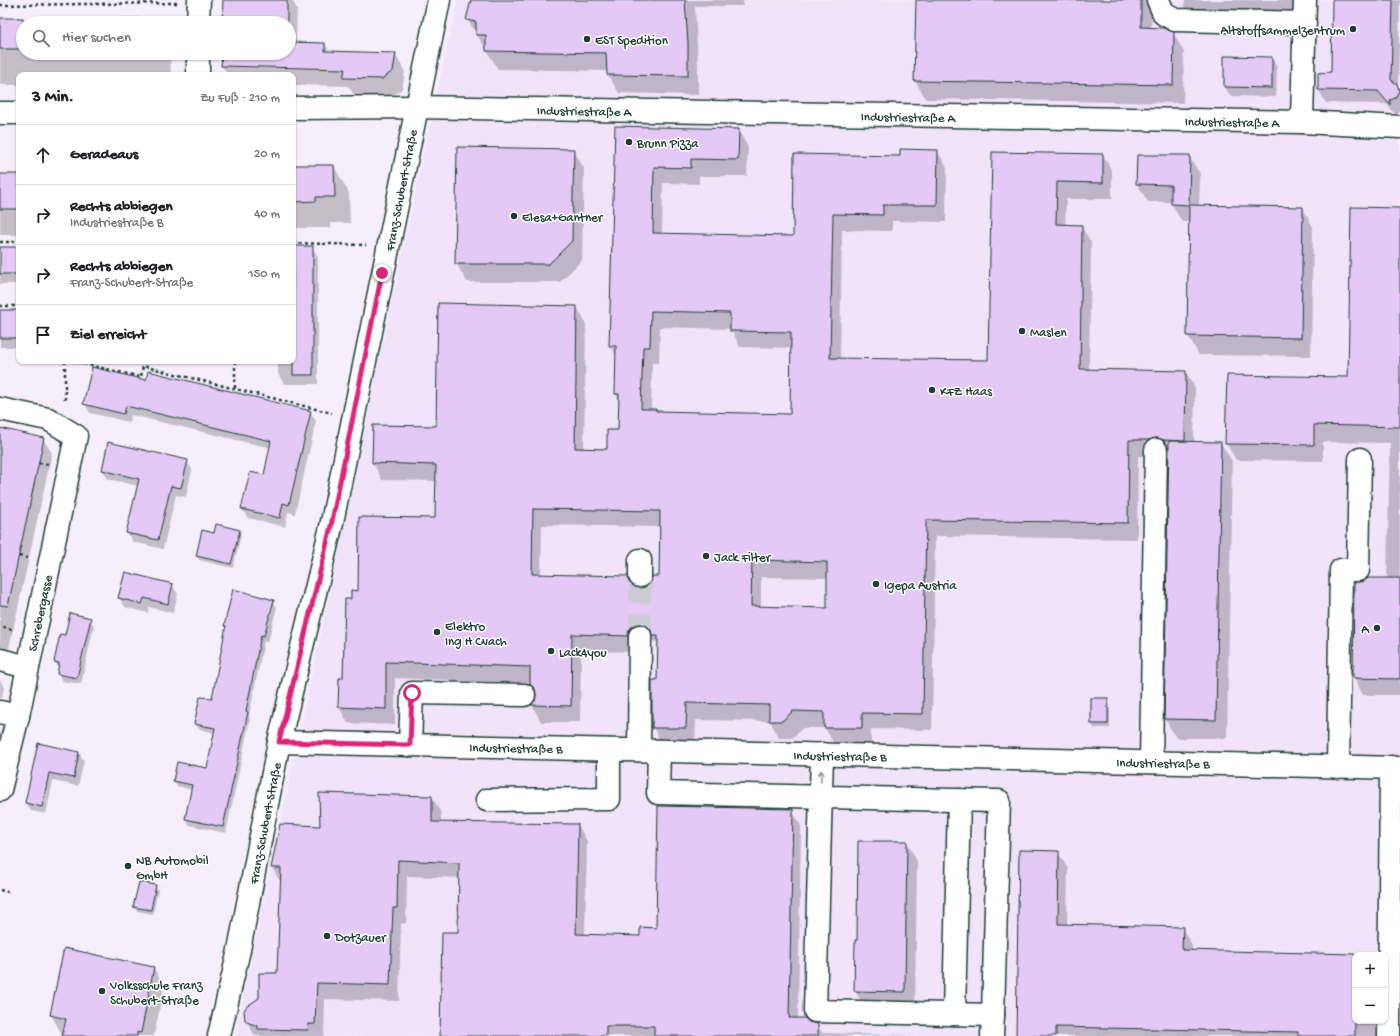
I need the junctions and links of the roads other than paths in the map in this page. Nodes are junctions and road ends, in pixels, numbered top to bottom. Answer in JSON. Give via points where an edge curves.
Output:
{"nodes":[{"id":1,"x":439,"y":0,"type":"edge"},
{"id":2,"x":1158,"y":0,"type":"edge"},
{"id":3,"x":1305,"y":0,"type":"edge"},
{"id":4,"x":1305,"y":23,"type":"junction"},
{"id":5,"x":198,"y":60,"type":"edge"},
{"id":6,"x":198,"y":72,"type":"edge"},
{"id":7,"x":296,"y":108,"type":"edge"},
{"id":8,"x":416,"y":108,"type":"junction"},
{"id":9,"x":0,"y":113,"type":"edge"},
{"id":10,"x":16,"y":113,"type":"edge"},
{"id":11,"x":1302,"y":122,"type":"junction"},
{"id":12,"x":1400,"y":127,"type":"edge"},
{"id":13,"x":0,"y":409,"type":"edge"},
{"id":14,"x":1156,"y":450,"type":"dead end"},
{"id":15,"x":1360,"y":459,"type":"dead end"},
{"id":16,"x":640,"y":636,"type":"tunnel mouth"},
{"id":17,"x":0,"y":660,"type":"edge"},
{"id":18,"x":28,"y":667,"type":"junction"},
{"id":19,"x":524,"y":695,"type":"dead end"},
{"id":20,"x":9,"y":714,"type":"edge"},
{"id":21,"x":279,"y":742,"type":"junction"},
{"id":22,"x":410,"y":745,"type":"junction"},
{"id":23,"x":609,"y":750,"type":"junction"},
{"id":24,"x":649,"y":750,"type":"junction"},
{"id":25,"x":822,"y":754,"type":"junction"},
{"id":26,"x":1151,"y":762,"type":"junction"},
{"id":27,"x":1338,"y":767,"type":"junction"},
{"id":28,"x":1395,"y":768,"type":"edge"},
{"id":29,"x":0,"y":790,"type":"edge"},
{"id":30,"x":821,"y":797,"type":"junction"},
{"id":31,"x":487,"y":800,"type":"dead end"},
{"id":32,"x":959,"y":800,"type":"junction"},
{"id":33,"x":1395,"y":813,"type":"edge"},
{"id":34,"x":954,"y":1014,"type":"junction"},
{"id":35,"x":992,"y":1026,"type":"edge"},
{"id":36,"x":220,"y":1036,"type":"edge"},
{"id":37,"x":1390,"y":1036,"type":"edge"}],
"edges":[{"from":1,"to":8,"type":"street","name":"Franz-Schubert-Straße"},
{"from":2,"to":4,"type":"street","via":[[1164,14],[1175,20]]},
{"from":3,"to":4,"type":"street"},
{"from":4,"to":11,"type":"street"},
{"from":5,"to":6,"type":"street"},
{"from":7,"to":8,"type":"street","name":"Industriestraße A"},
{"from":8,"to":11,"type":"street","name":"Industriestraße A"},
{"from":8,"to":21,"type":"street","name":"Franz-Schubert-Straße","via":[[331,526]]},
{"from":9,"to":10,"type":"street"},
{"from":11,"to":12,"type":"street","name":"Industriestraße A"},
{"from":13,"to":18,"type":"street","name":"Schrebergasse","via":[[48,419],[76,436]]},
{"from":14,"to":26,"type":"street"},
{"from":15,"to":27,"type":"street","via":[[1358,570],[1341,570]]},
{"from":16,"to":24,"type":"street"},
{"from":17,"to":18,"type":"street"},
{"from":18,"to":20,"type":"street","name":"Schrebergasse"},
{"from":19,"to":22,"type":"street","via":[[412,693]]},
{"from":20,"to":29,"type":"street","name":"Schrebergasse"},
{"from":21,"to":22,"type":"street","name":"Industriestraße B"},
{"from":21,"to":36,"type":"street","name":"Franz-Schubert-Straße"},
{"from":22,"to":23,"type":"street","name":"Industriestraße B"},
{"from":23,"to":24,"type":"street","name":"Industriestraße B"},
{"from":23,"to":31,"type":"street","via":[[609,799]]},
{"from":24,"to":25,"type":"street","name":"Industriestraße B"},
{"from":24,"to":30,"type":"street","via":[[658,793]]},
{"from":25,"to":26,"type":"street","name":"Industriestraße B"},
{"from":30,"to":25,"type":"street","one_way":true},
{"from":26,"to":27,"type":"street","name":"Industriestraße B"},
{"from":27,"to":28,"type":"street","name":"Industriestraße B"},
{"from":28,"to":33,"type":"street"},
{"from":30,"to":32,"type":"street"},
{"from":30,"to":34,"type":"street","via":[[815,1011]]},
{"from":32,"to":34,"type":"street"},
{"from":32,"to":35,"type":"street","via":[[999,801]]},
{"from":33,"to":37,"type":"street"},
{"from":34,"to":35,"type":"street"}]}
